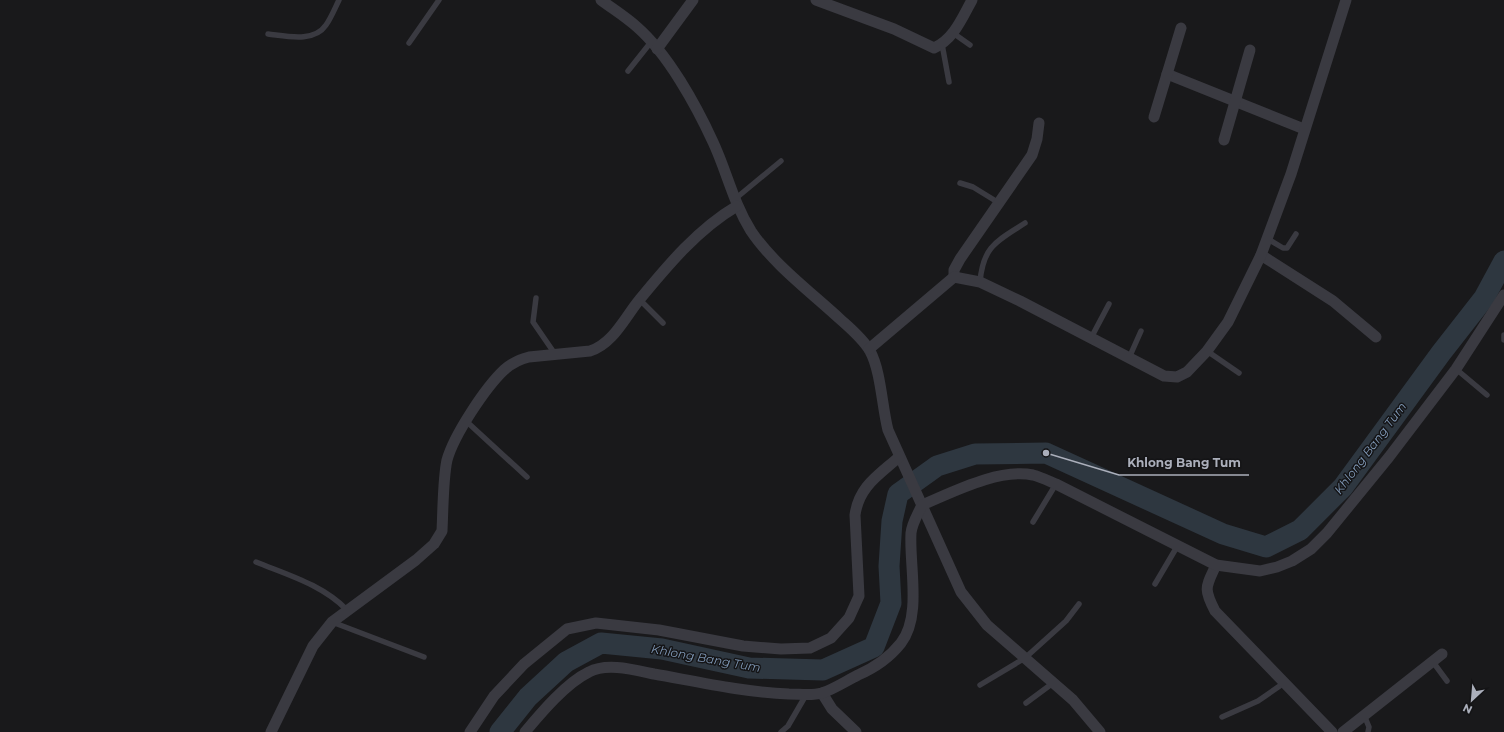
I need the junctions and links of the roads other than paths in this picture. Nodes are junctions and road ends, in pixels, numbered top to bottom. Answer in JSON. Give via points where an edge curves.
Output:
{"nodes":[{"id":1,"x":339,"y":0,"type":"edge"},
{"id":2,"x":439,"y":0,"type":"edge"},
{"id":3,"x":601,"y":0,"type":"edge"},
{"id":4,"x":693,"y":0,"type":"edge"},
{"id":5,"x":816,"y":0,"type":"edge"},
{"id":6,"x":972,"y":0,"type":"edge"},
{"id":7,"x":1346,"y":0,"type":"edge"},
{"id":8,"x":1181,"y":28,"type":"dead end"},
{"id":9,"x":954,"y":33,"type":"junction"},
{"id":10,"x":268,"y":34,"type":"dead end"},
{"id":11,"x":409,"y":43,"type":"dead end"},
{"id":12,"x":942,"y":44,"type":"junction"},
{"id":13,"x":970,"y":45,"type":"dead end"},
{"id":14,"x":654,"y":46,"type":"junction"},
{"id":15,"x":1250,"y":50,"type":"dead end"},
{"id":16,"x":628,"y":71,"type":"dead end"},
{"id":17,"x":1167,"y":74,"type":"junction"},
{"id":18,"x":949,"y":82,"type":"dead end"},
{"id":19,"x":1236,"y":102,"type":"junction"},
{"id":20,"x":1154,"y":117,"type":"dead end"},
{"id":21,"x":1039,"y":123,"type":"dead end"},
{"id":22,"x":1304,"y":129,"type":"junction"},
{"id":23,"x":1224,"y":140,"type":"dead end"},
{"id":24,"x":781,"y":161,"type":"dead end"},
{"id":25,"x":960,"y":183,"type":"dead end"},
{"id":26,"x":999,"y":202,"type":"junction"},
{"id":27,"x":736,"y":203,"type":"junction"},
{"id":28,"x":1025,"y":222,"type":"dead end"},
{"id":29,"x":1296,"y":234,"type":"dead end"},
{"id":30,"x":1268,"y":239,"type":"junction"},
{"id":31,"x":1261,"y":255,"type":"junction"},
{"id":32,"x":954,"y":277,"type":"junction"},
{"id":33,"x":980,"y":282,"type":"junction"},
{"id":34,"x":536,"y":298,"type":"dead end"},
{"id":35,"x":639,"y":299,"type":"junction"},
{"id":36,"x":1503,"y":301,"type":"edge"},
{"id":37,"x":1109,"y":304,"type":"dead end"},
{"id":38,"x":663,"y":323,"type":"dead end"},
{"id":39,"x":1141,"y":331,"type":"dead end"},
{"id":40,"x":1504,"y":336,"type":"edge"},
{"id":41,"x":1376,"y":337,"type":"dead end"},
{"id":42,"x":1091,"y":338,"type":"junction"},
{"id":43,"x":1504,"y":340,"type":"edge"},
{"id":44,"x":869,"y":349,"type":"junction"},
{"id":45,"x":1207,"y":351,"type":"junction"},
{"id":46,"x":555,"y":354,"type":"junction"},
{"id":47,"x":1129,"y":359,"type":"junction"},
{"id":48,"x":1456,"y":369,"type":"junction"},
{"id":49,"x":1239,"y":373,"type":"dead end"},
{"id":50,"x":1487,"y":395,"type":"dead end"},
{"id":51,"x":466,"y":421,"type":"junction"},
{"id":52,"x":901,"y":461,"type":"junction"},
{"id":53,"x":527,"y":477,"type":"dead end"},
{"id":54,"x":1056,"y":484,"type":"junction"},
{"id":55,"x":921,"y":502,"type":"junction"},
{"id":56,"x":1033,"y":522,"type":"dead end"},
{"id":57,"x":1178,"y":545,"type":"junction"},
{"id":58,"x":256,"y":562,"type":"dead end"},
{"id":59,"x":1216,"y":565,"type":"junction"},
{"id":60,"x":1155,"y":584,"type":"dead end"},
{"id":61,"x":1079,"y":604,"type":"dead end"},
{"id":62,"x":347,"y":610,"type":"junction"},
{"id":63,"x":332,"y":622,"type":"junction"},
{"id":64,"x":1442,"y":654,"type":"dead end"},
{"id":65,"x":424,"y":657,"type":"dead end"},
{"id":66,"x":1025,"y":658,"type":"junction"},
{"id":67,"x":1433,"y":662,"type":"junction"},
{"id":68,"x":1447,"y":681,"type":"dead end"},
{"id":69,"x":1054,"y":682,"type":"junction"},
{"id":70,"x":1284,"y":683,"type":"junction"},
{"id":71,"x":980,"y":685,"type":"dead end"},
{"id":72,"x":822,"y":693,"type":"junction"},
{"id":73,"x":806,"y":694,"type":"junction"},
{"id":74,"x":1026,"y":703,"type":"dead end"},
{"id":75,"x":1364,"y":715,"type":"junction"},
{"id":76,"x":1222,"y":717,"type":"dead end"},
{"id":77,"x":271,"y":732,"type":"edge"},
{"id":78,"x":470,"y":732,"type":"edge"},
{"id":79,"x":525,"y":732,"type":"edge"},
{"id":80,"x":780,"y":732,"type":"edge"},
{"id":81,"x":856,"y":732,"type":"edge"},
{"id":82,"x":1100,"y":732,"type":"edge"},
{"id":83,"x":1332,"y":732,"type":"edge"},
{"id":84,"x":1343,"y":732,"type":"edge"},
{"id":85,"x":1368,"y":732,"type":"edge"}],
"edges":[{"from":1,"to":10,"type":"lane","via":[[326,26],[318,33],[305,37]]},
{"from":2,"to":11,"type":"lane"},
{"from":3,"to":14,"type":"street","via":[[638,28]]},
{"from":4,"to":14,"type":"street"},
{"from":5,"to":12,"type":"street","via":[[934,48]]},
{"from":6,"to":9,"type":"street"},
{"from":7,"to":22,"type":"street"},
{"from":8,"to":17,"type":"street"},
{"from":9,"to":12,"type":"street"},
{"from":9,"to":13,"type":"lane"},
{"from":12,"to":18,"type":"lane"},
{"from":14,"to":16,"type":"lane"},
{"from":14,"to":27,"type":"street","via":[[689,94],[716,149]]},
{"from":15,"to":19,"type":"street"},
{"from":17,"to":19,"type":"street"},
{"from":17,"to":20,"type":"street"},
{"from":19,"to":22,"type":"street"},
{"from":19,"to":23,"type":"street"},
{"from":21,"to":26,"type":"street","via":[[1038,139],[1032,155]]},
{"from":22,"to":30,"type":"street"},
{"from":24,"to":27,"type":"lane"},
{"from":25,"to":26,"type":"lane","via":[[973,187]]},
{"from":26,"to":32,"type":"street","via":[[960,259],[954,270]]},
{"from":27,"to":35,"type":"street","via":[[696,236]]},
{"from":27,"to":44,"type":"street","via":[[752,232],[768,251]]},
{"from":28,"to":33,"type":"lane","via":[[1000,239],[987,252],[981,265]]},
{"from":29,"to":30,"type":"lane","via":[[1288,248],[1283,248]]},
{"from":30,"to":31,"type":"street"},
{"from":31,"to":41,"type":"street","via":[[1333,300]]},
{"from":31,"to":45,"type":"street","via":[[1228,322]]},
{"from":32,"to":33,"type":"street"},
{"from":32,"to":44,"type":"street"},
{"from":33,"to":42,"type":"street"},
{"from":34,"to":46,"type":"lane","via":[[533,322]]},
{"from":35,"to":38,"type":"lane"},
{"from":35,"to":46,"type":"street","via":[[608,341],[599,348]]},
{"from":36,"to":48,"type":"street"},
{"from":37,"to":42,"type":"lane"},
{"from":39,"to":47,"type":"lane"},
{"from":40,"to":43,"type":"lane"},
{"from":42,"to":47,"type":"street"},
{"from":44,"to":52,"type":"street","via":[[873,357],[888,430]]},
{"from":45,"to":47,"type":"street","via":[[1187,372],[1176,377],[1164,376]]},
{"from":45,"to":49,"type":"lane"},
{"from":46,"to":51,"type":"street","via":[[521,359],[505,369]]},
{"from":48,"to":50,"type":"lane"},
{"from":48,"to":59,"type":"street","via":[[1389,457],[1311,549],[1292,561],[1260,571]]},
{"from":51,"to":53,"type":"lane"},
{"from":51,"to":62,"type":"street","via":[[452,446],[447,462],[442,531],[439,537],[416,560]]},
{"from":52,"to":55,"type":"street"},
{"from":52,"to":78,"type":"street","via":[[863,489],[857,502],[855,515],[859,596],[849,618],[831,638],[810,648],[781,649],[743,646],[659,630],[596,623],[567,629],[524,664],[494,696]]},
{"from":54,"to":55,"type":"street","via":[[1033,475],[1007,474]]},
{"from":54,"to":56,"type":"lane"},
{"from":54,"to":57,"type":"street"},
{"from":55,"to":66,"type":"street","via":[[961,592],[986,625]]},
{"from":55,"to":72,"type":"street","via":[[911,532],[912,616],[906,634],[884,660]]},
{"from":57,"to":59,"type":"street"},
{"from":57,"to":60,"type":"lane"},
{"from":58,"to":62,"type":"lane","via":[[322,590]]},
{"from":59,"to":70,"type":"street","via":[[1207,585],[1207,595],[1215,611]]},
{"from":61,"to":66,"type":"lane","via":[[1066,621]]},
{"from":62,"to":63,"type":"street"},
{"from":63,"to":65,"type":"lane"},
{"from":63,"to":77,"type":"street","via":[[313,646]]},
{"from":64,"to":67,"type":"street"},
{"from":66,"to":69,"type":"street"},
{"from":66,"to":71,"type":"lane"},
{"from":67,"to":68,"type":"lane"},
{"from":67,"to":75,"type":"street"},
{"from":69,"to":74,"type":"lane"},
{"from":69,"to":82,"type":"street"},
{"from":70,"to":76,"type":"lane","via":[[1258,701]]},
{"from":70,"to":83,"type":"street"},
{"from":72,"to":73,"type":"street"},
{"from":72,"to":81,"type":"street","via":[[832,709]]},
{"from":73,"to":79,"type":"street","via":[[743,690],[637,670],[598,669],[589,671],[572,684],[550,703]]},
{"from":73,"to":80,"type":"lane","via":[[788,726]]},
{"from":75,"to":84,"type":"street"},
{"from":75,"to":85,"type":"lane","via":[[1369,727]]}]}
